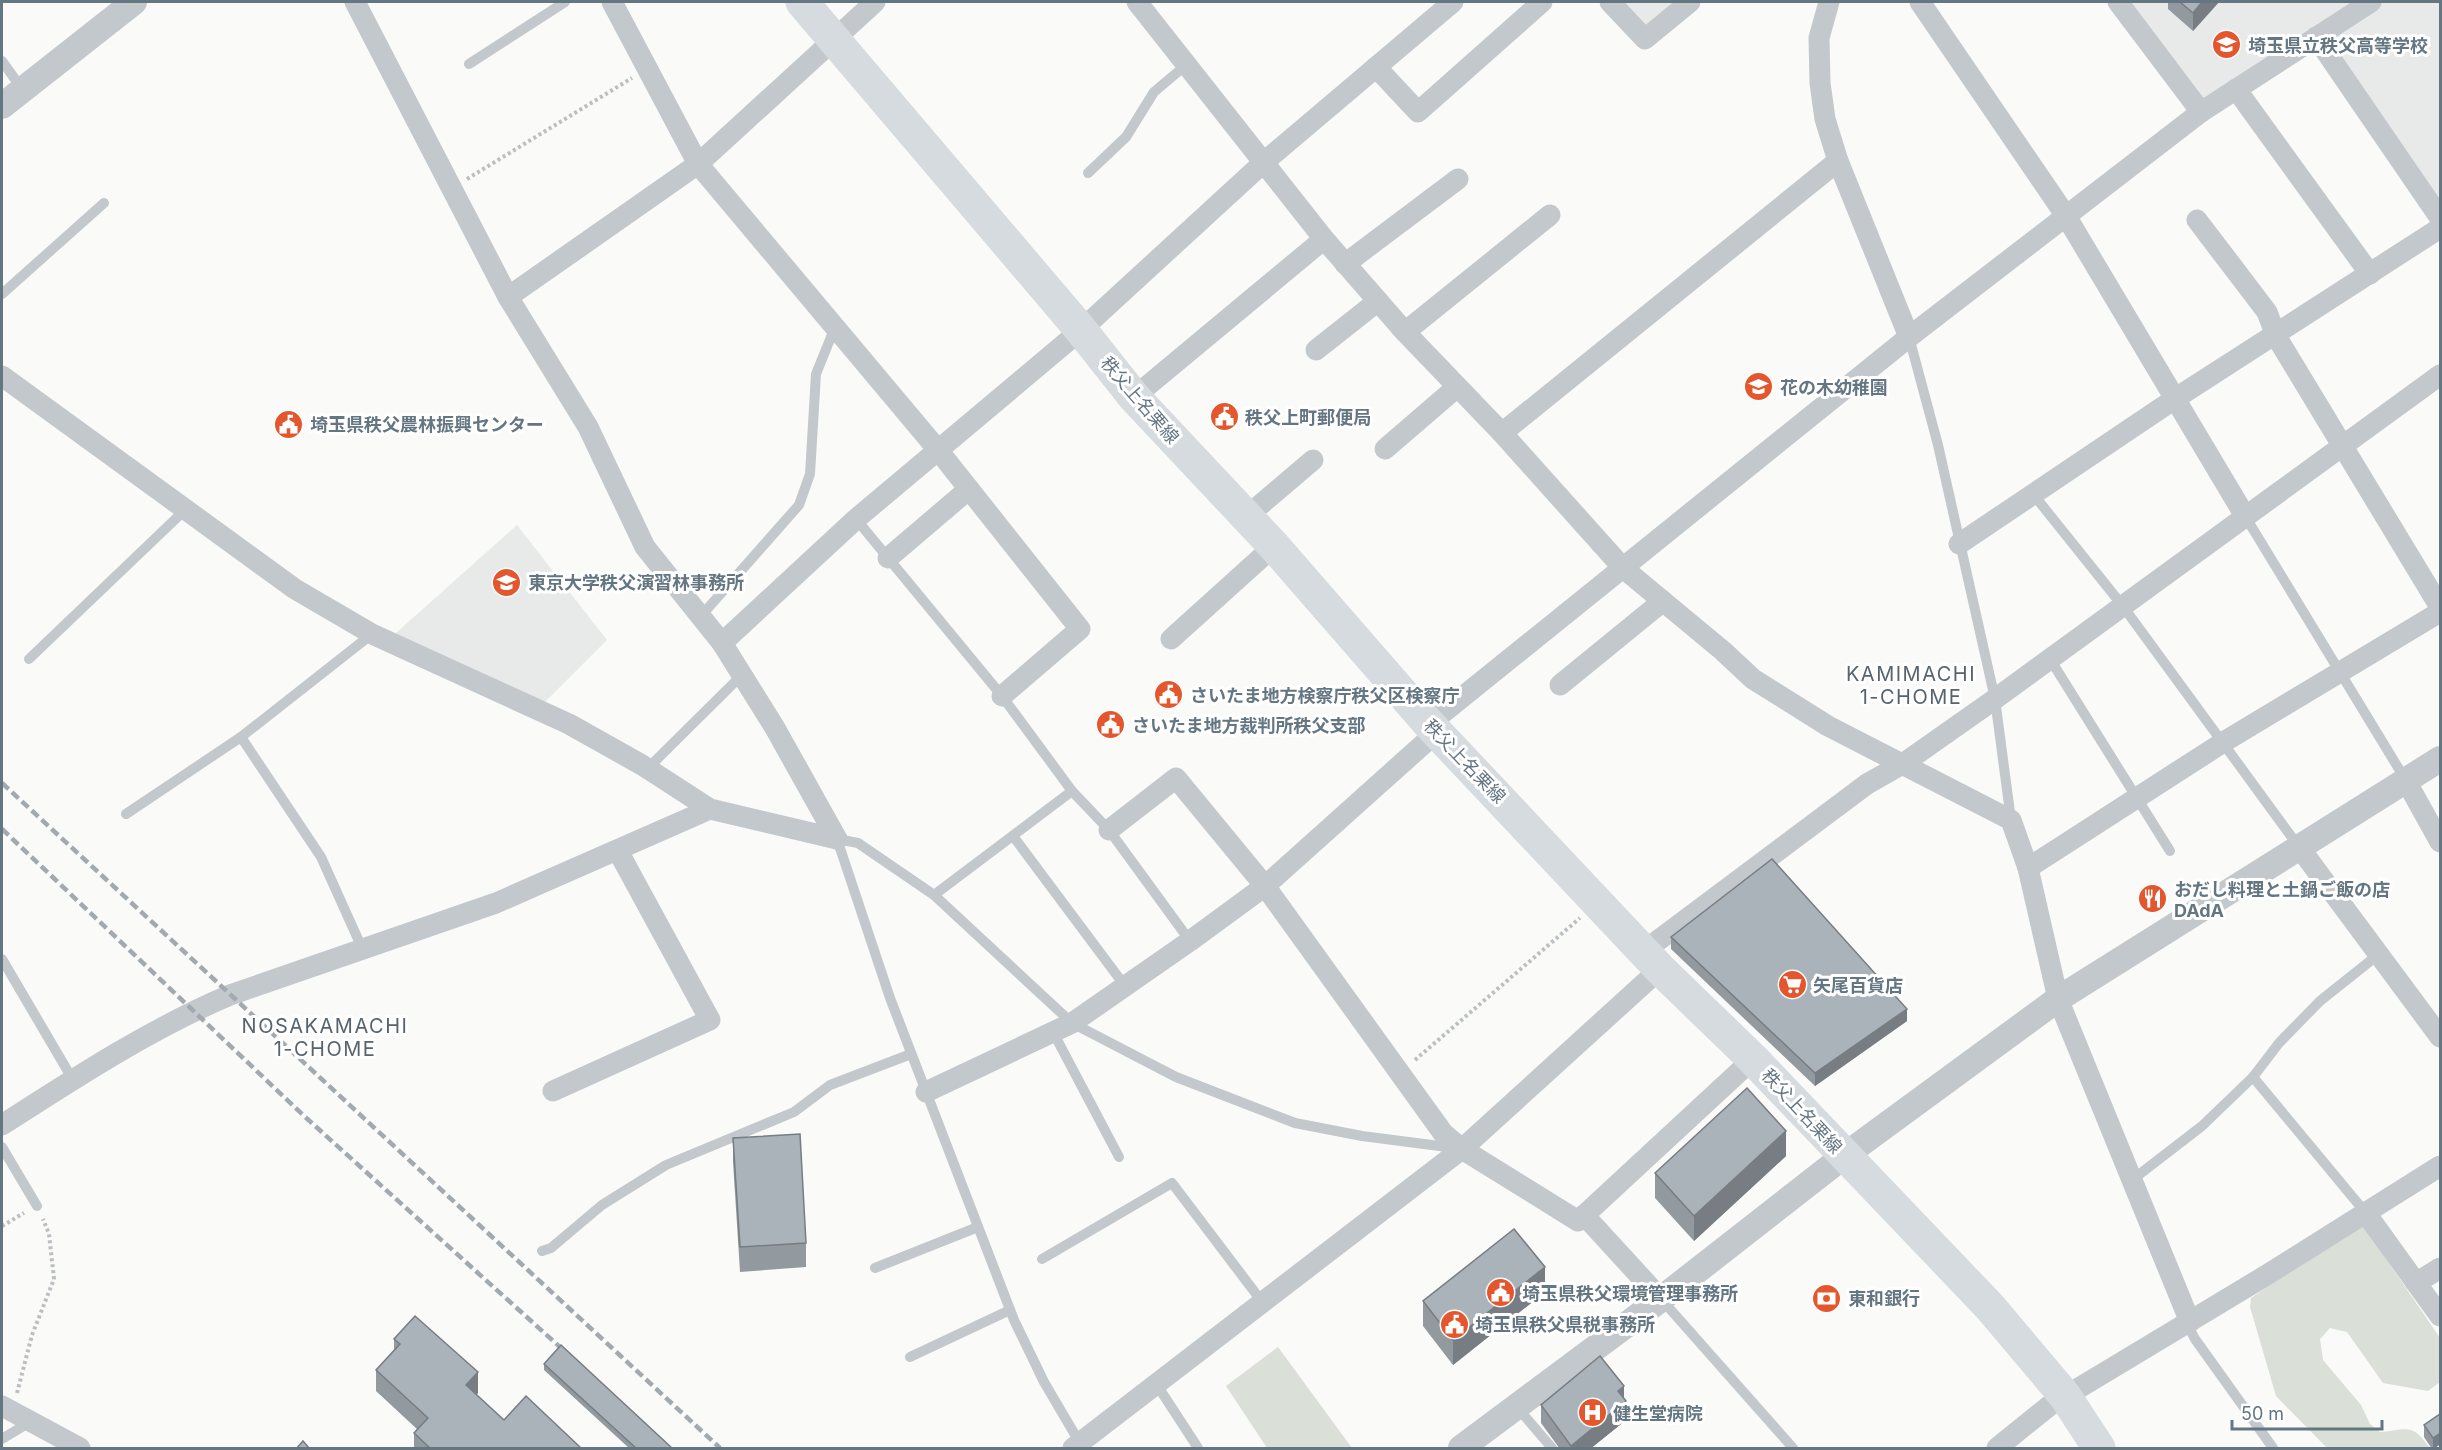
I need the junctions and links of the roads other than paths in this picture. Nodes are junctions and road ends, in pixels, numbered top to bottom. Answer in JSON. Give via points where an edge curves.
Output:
{"nodes":[{"id":1,"x":134,"y":2,"type":"edge"},
{"id":2,"x":355,"y":2,"type":"edge"},
{"id":3,"x":565,"y":2,"type":"edge"},
{"id":4,"x":612,"y":2,"type":"edge"},
{"id":5,"x":802,"y":2,"type":"edge"},
{"id":6,"x":875,"y":2,"type":"edge"},
{"id":7,"x":1139,"y":2,"type":"edge"},
{"id":8,"x":1453,"y":2,"type":"edge"},
{"id":9,"x":1542,"y":2,"type":"edge"},
{"id":10,"x":1610,"y":2,"type":"edge"},
{"id":11,"x":1690,"y":2,"type":"edge"},
{"id":12,"x":1828,"y":2,"type":"edge"},
{"id":13,"x":1920,"y":2,"type":"edge"},
{"id":14,"x":2118,"y":2,"type":"edge"},
{"id":15,"x":2371,"y":2,"type":"edge"},
{"id":16,"x":858,"y":10,"type":"edge"},
{"id":17,"x":2316,"y":37,"type":"junction"},
{"id":18,"x":833,"y":39,"type":"junction"},
{"id":19,"x":2,"y":61,"type":"edge"},
{"id":20,"x":470,"y":64,"type":"dead end"},
{"id":21,"x":1186,"y":65,"type":"junction"},
{"id":22,"x":1376,"y":67,"type":"junction"},
{"id":23,"x":22,"y":89,"type":"junction"},
{"id":24,"x":2236,"y":89,"type":"junction"},
{"id":25,"x":2,"y":106,"type":"edge"},
{"id":26,"x":2201,"y":112,"type":"junction"},
{"id":27,"x":1838,"y":161,"type":"junction"},
{"id":28,"x":698,"y":164,"type":"junction"},
{"id":29,"x":1263,"y":164,"type":"junction"},
{"id":30,"x":1088,"y":174,"type":"dead end"},
{"id":31,"x":1458,"y":179,"type":"dead end"},
{"id":32,"x":104,"y":203,"type":"dead end"},
{"id":33,"x":1550,"y":215,"type":"dead end"},
{"id":34,"x":2066,"y":216,"type":"junction"},
{"id":35,"x":2440,"y":218,"type":"edge"},
{"id":36,"x":2197,"y":220,"type":"dead end"},
{"id":37,"x":2440,"y":228,"type":"edge"},
{"id":38,"x":1324,"y":239,"type":"junction"},
{"id":39,"x":1346,"y":264,"type":"junction"},
{"id":40,"x":2370,"y":274,"type":"junction"},
{"id":41,"x":2,"y":294,"type":"edge"},
{"id":42,"x":508,"y":297,"type":"junction"},
{"id":43,"x":1378,"y":301,"type":"junction"},
{"id":44,"x":835,"y":327,"type":"junction"},
{"id":45,"x":1081,"y":330,"type":"junction"},
{"id":46,"x":1405,"y":332,"type":"junction"},
{"id":47,"x":1909,"y":336,"type":"junction"},
{"id":48,"x":2276,"y":336,"type":"junction"},
{"id":49,"x":1316,"y":350,"type":"dead end"},
{"id":50,"x":2440,"y":375,"type":"edge"},
{"id":51,"x":2,"y":376,"type":"edge"},
{"id":52,"x":1457,"y":387,"type":"junction"},
{"id":53,"x":1134,"y":397,"type":"junction"},
{"id":54,"x":2176,"y":398,"type":"junction"},
{"id":55,"x":1502,"y":433,"type":"junction"},
{"id":56,"x":2344,"y":445,"type":"junction"},
{"id":57,"x":1385,"y":449,"type":"dead end"},
{"id":58,"x":938,"y":450,"type":"junction"},
{"id":59,"x":1313,"y":459,"type":"dead end"},
{"id":60,"x":969,"y":489,"type":"junction"},
{"id":61,"x":2033,"y":494,"type":"junction"},
{"id":62,"x":185,"y":510,"type":"junction"},
{"id":63,"x":2245,"y":516,"type":"junction"},
{"id":64,"x":1246,"y":517,"type":"junction"},
{"id":65,"x":856,"y":519,"type":"junction"},
{"id":66,"x":1959,"y":544,"type":"junction"},
{"id":67,"x":1274,"y":546,"type":"junction"},
{"id":68,"x":888,"y":558,"type":"junction"},
{"id":69,"x":1623,"y":568,"type":"junction"},
{"id":70,"x":1663,"y":601,"type":"junction"},
{"id":71,"x":2122,"y":605,"type":"junction"},
{"id":72,"x":2440,"y":607,"type":"edge"},
{"id":73,"x":2440,"y":612,"type":"edge"},
{"id":74,"x":701,"y":616,"type":"junction"},
{"id":75,"x":372,"y":634,"type":"junction"},
{"id":76,"x":1171,"y":639,"type":"dead end"},
{"id":77,"x":722,"y":643,"type":"junction"},
{"id":78,"x":29,"y":659,"type":"dead end"},
{"id":79,"x":2050,"y":659,"type":"junction"},
{"id":80,"x":2340,"y":672,"type":"junction"},
{"id":81,"x":742,"y":675,"type":"junction"},
{"id":82,"x":1560,"y":685,"type":"dead end"},
{"id":83,"x":1002,"y":696,"type":"junction"},
{"id":84,"x":1995,"y":699,"type":"junction"},
{"id":85,"x":1434,"y":728,"type":"junction"},
{"id":86,"x":241,"y":737,"type":"junction"},
{"id":87,"x":2222,"y":743,"type":"junction"},
{"id":88,"x":2440,"y":759,"type":"edge"},
{"id":89,"x":1904,"y":763,"type":"junction"},
{"id":90,"x":648,"y":768,"type":"junction"},
{"id":91,"x":2405,"y":779,"type":"junction"},
{"id":92,"x":1072,"y":791,"type":"junction"},
{"id":93,"x":2137,"y":798,"type":"junction"},
{"id":94,"x":710,"y":809,"type":"junction"},
{"id":95,"x":126,"y":814,"type":"dead end"},
{"id":96,"x":2011,"y":820,"type":"junction"},
{"id":97,"x":1109,"y":830,"type":"junction"},
{"id":98,"x":1013,"y":836,"type":"junction"},
{"id":99,"x":837,"y":839,"type":"junction"},
{"id":100,"x":2440,"y":842,"type":"edge"},
{"id":101,"x":2300,"y":848,"type":"junction"},
{"id":102,"x":618,"y":851,"type":"junction"},
{"id":103,"x":2170,"y":851,"type":"dead end"},
{"id":104,"x":2028,"y":868,"type":"junction"},
{"id":105,"x":1264,"y":886,"type":"junction"},
{"id":106,"x":934,"y":895,"type":"junction"},
{"id":107,"x":1190,"y":941,"type":"junction"},
{"id":108,"x":362,"y":948,"type":"junction"},
{"id":109,"x":2379,"y":954,"type":"junction"},
{"id":110,"x":2,"y":959,"type":"edge"},
{"id":111,"x":1652,"y":960,"type":"junction"},
{"id":112,"x":1125,"y":986,"type":"junction"},
{"id":113,"x":2058,"y":999,"type":"junction"},
{"id":114,"x":1072,"y":1023,"type":"junction"},
{"id":115,"x":1053,"y":1032,"type":"junction"},
{"id":116,"x":2440,"y":1037,"type":"edge"},
{"id":117,"x":911,"y":1054,"type":"junction"},
{"id":118,"x":1753,"y":1059,"type":"junction"},
{"id":119,"x":2253,"y":1077,"type":"junction"},
{"id":120,"x":73,"y":1080,"type":"junction"},
{"id":121,"x":553,"y":1091,"type":"dead end"},
{"id":122,"x":926,"y":1092,"type":"junction"},
{"id":123,"x":2,"y":1125,"type":"edge"},
{"id":124,"x":2,"y":1147,"type":"edge"},
{"id":125,"x":1462,"y":1149,"type":"junction"},
{"id":126,"x":1844,"y":1156,"type":"junction"},
{"id":127,"x":1119,"y":1157,"type":"dead end"},
{"id":128,"x":2440,"y":1166,"type":"edge"},
{"id":129,"x":2132,"y":1180,"type":"junction"},
{"id":130,"x":37,"y":1206,"type":"road end"},
{"id":131,"x":2365,"y":1212,"type":"junction"},
{"id":132,"x":1584,"y":1215,"type":"junction"},
{"id":133,"x":978,"y":1227,"type":"junction"},
{"id":134,"x":542,"y":1251,"type":"dead end"},
{"id":135,"x":1042,"y":1259,"type":"dead end"},
{"id":136,"x":875,"y":1268,"type":"dead end"},
{"id":137,"x":2440,"y":1268,"type":"edge"},
{"id":138,"x":2416,"y":1283,"type":"junction"},
{"id":139,"x":1661,"y":1299,"type":"junction"},
{"id":140,"x":1263,"y":1303,"type":"junction"},
{"id":141,"x":1010,"y":1310,"type":"junction"},
{"id":142,"x":2440,"y":1316,"type":"edge"},
{"id":143,"x":2189,"y":1323,"type":"junction"},
{"id":144,"x":910,"y":1357,"type":"dead end"},
{"id":145,"x":1157,"y":1385,"type":"junction"},
{"id":146,"x":2065,"y":1396,"type":"junction"},
{"id":147,"x":1516,"y":1406,"type":"junction"},
{"id":148,"x":15,"y":1413,"type":"edge"},
{"id":149,"x":2,"y":1439,"type":"edge"},
{"id":150,"x":1079,"y":1447,"type":"edge"},
{"id":151,"x":80,"y":1449,"type":"edge"},
{"id":152,"x":1198,"y":1449,"type":"edge"},
{"id":153,"x":1461,"y":1449,"type":"edge"},
{"id":154,"x":1552,"y":1449,"type":"edge"},
{"id":155,"x":1793,"y":1449,"type":"edge"},
{"id":156,"x":1997,"y":1449,"type":"edge"},
{"id":157,"x":2099,"y":1449,"type":"edge"},
{"id":158,"x":2273,"y":1449,"type":"edge"}],
"edges":[{"from":1,"to":23,"type":"street"},
{"from":2,"to":42,"type":"street"},
{"from":3,"to":20,"type":"lane"},
{"from":4,"to":28,"type":"street"},
{"from":5,"to":18,"type":"main road","name":"秩父上名栗線"},
{"from":6,"to":16,"type":"street"},
{"from":7,"to":21,"type":"street"},
{"from":8,"to":22,"type":"street"},
{"from":9,"to":22,"type":"street","via":[[1418,112]]},
{"from":10,"to":11,"type":"street","via":[[1645,39]]},
{"from":12,"to":27,"type":"street","via":[[1819,38],[1820,83],[1825,119]]},
{"from":13,"to":34,"type":"street"},
{"from":14,"to":26,"type":"street"},
{"from":15,"to":17,"type":"street"},
{"from":16,"to":18,"type":"street"},
{"from":17,"to":24,"type":"street"},
{"from":17,"to":35,"type":"street"},
{"from":18,"to":28,"type":"street"},
{"from":18,"to":45,"type":"main road","name":"秩父上名栗線"},
{"from":19,"to":23,"type":"lane"},
{"from":21,"to":29,"type":"street"},
{"from":21,"to":30,"type":"lane","via":[[1154,92],[1126,136]]},
{"from":22,"to":29,"type":"street"},
{"from":23,"to":25,"type":"street"},
{"from":24,"to":26,"type":"street"},
{"from":24,"to":40,"type":"street"},
{"from":26,"to":34,"type":"street"},
{"from":27,"to":47,"type":"street"},
{"from":27,"to":55,"type":"street"},
{"from":28,"to":42,"type":"street"},
{"from":28,"to":44,"type":"street"},
{"from":29,"to":38,"type":"street"},
{"from":29,"to":45,"type":"street"},
{"from":31,"to":39,"type":"street"},
{"from":32,"to":41,"type":"lane"},
{"from":33,"to":46,"type":"street"},
{"from":34,"to":47,"type":"street"},
{"from":34,"to":54,"type":"street"},
{"from":36,"to":48,"type":"street","via":[[2267,312]]},
{"from":37,"to":40,"type":"street"},
{"from":38,"to":39,"type":"street"},
{"from":38,"to":53,"type":"street"},
{"from":39,"to":43,"type":"street"},
{"from":40,"to":48,"type":"street"},
{"from":42,"to":74,"type":"street","via":[[588,427],[645,547]]},
{"from":43,"to":46,"type":"street"},
{"from":43,"to":49,"type":"street"},
{"from":44,"to":58,"type":"street"},
{"from":44,"to":74,"type":"lane","via":[[816,374],[810,474],[799,505]]},
{"from":45,"to":53,"type":"main road","name":"秩父上名栗線"},
{"from":45,"to":58,"type":"street"},
{"from":46,"to":52,"type":"street"},
{"from":47,"to":66,"type":"lane"},
{"from":47,"to":69,"type":"street"},
{"from":48,"to":54,"type":"street"},
{"from":48,"to":56,"type":"street"},
{"from":50,"to":56,"type":"street"},
{"from":51,"to":62,"type":"street"},
{"from":52,"to":55,"type":"street"},
{"from":52,"to":57,"type":"street"},
{"from":53,"to":64,"type":"main road","name":"秩父上名栗線"},
{"from":54,"to":61,"type":"street"},
{"from":54,"to":63,"type":"street"},
{"from":55,"to":69,"type":"street"},
{"from":56,"to":63,"type":"street"},
{"from":56,"to":72,"type":"street"},
{"from":58,"to":60,"type":"street"},
{"from":58,"to":65,"type":"street"},
{"from":59,"to":64,"type":"street"},
{"from":60,"to":68,"type":"street"},
{"from":60,"to":83,"type":"street","via":[[1080,629]]},
{"from":61,"to":66,"type":"street"},
{"from":61,"to":71,"type":"lane"},
{"from":62,"to":75,"type":"street","via":[[294,589]]},
{"from":62,"to":78,"type":"lane"},
{"from":63,"to":71,"type":"street"},
{"from":63,"to":80,"type":"lane"},
{"from":64,"to":67,"type":"main road","name":"秩父上名栗線"},
{"from":65,"to":68,"type":"lane"},
{"from":65,"to":77,"type":"street"},
{"from":66,"to":84,"type":"lane"},
{"from":67,"to":76,"type":"street"},
{"from":67,"to":85,"type":"main road","name":"秩父上名栗線"},
{"from":68,"to":83,"type":"lane"},
{"from":69,"to":70,"type":"street"},
{"from":69,"to":85,"type":"street"},
{"from":70,"to":82,"type":"street"},
{"from":70,"to":89,"type":"street","via":[[1753,679],[1828,726]]},
{"from":71,"to":79,"type":"street"},
{"from":71,"to":87,"type":"lane"},
{"from":73,"to":80,"type":"street"},
{"from":74,"to":77,"type":"street"},
{"from":75,"to":86,"type":"lane"},
{"from":75,"to":90,"type":"street","via":[[569,724]]},
{"from":77,"to":81,"type":"street"},
{"from":79,"to":84,"type":"street"},
{"from":79,"to":93,"type":"lane"},
{"from":80,"to":87,"type":"street"},
{"from":80,"to":91,"type":"lane"},
{"from":81,"to":90,"type":"lane"},
{"from":81,"to":99,"type":"street"},
{"from":83,"to":92,"type":"lane"},
{"from":84,"to":89,"type":"street"},
{"from":84,"to":96,"type":"lane"},
{"from":85,"to":105,"type":"street"},
{"from":85,"to":111,"type":"main road","name":"秩父上名栗線"},
{"from":86,"to":95,"type":"lane"},
{"from":86,"to":108,"type":"lane","via":[[321,857]]},
{"from":87,"to":93,"type":"street"},
{"from":87,"to":101,"type":"lane"},
{"from":88,"to":91,"type":"street"},
{"from":89,"to":96,"type":"street"},
{"from":89,"to":111,"type":"street","via":[[1867,784]]},
{"from":90,"to":94,"type":"street"},
{"from":91,"to":100,"type":"street"},
{"from":91,"to":101,"type":"street"},
{"from":92,"to":97,"type":"lane"},
{"from":92,"to":98,"type":"lane"},
{"from":93,"to":103,"type":"lane"},
{"from":93,"to":104,"type":"street"},
{"from":94,"to":99,"type":"street"},
{"from":94,"to":102,"type":"street"},
{"from":96,"to":104,"type":"street"},
{"from":97,"to":105,"type":"street","via":[[1176,778]]},
{"from":97,"to":107,"type":"lane"},
{"from":98,"to":106,"type":"lane"},
{"from":98,"to":112,"type":"lane"},
{"from":99,"to":106,"type":"lane","via":[[858,843]]},
{"from":99,"to":117,"type":"lane"},
{"from":101,"to":109,"type":"street"},
{"from":101,"to":113,"type":"street"},
{"from":102,"to":108,"type":"street","via":[[496,903]]},
{"from":102,"to":121,"type":"street","via":[[710,1020]]},
{"from":104,"to":113,"type":"street"},
{"from":105,"to":107,"type":"street"},
{"from":105,"to":125,"type":"street","via":[[1443,1133]]},
{"from":106,"to":114,"type":"lane"},
{"from":107,"to":112,"type":"street"},
{"from":108,"to":120,"type":"street","via":[[196,1009]]},
{"from":109,"to":116,"type":"street"},
{"from":109,"to":119,"type":"lane","via":[[2320,1001]]},
{"from":110,"to":120,"type":"lane"},
{"from":111,"to":118,"type":"main road","name":"秩父上名栗線"},
{"from":111,"to":125,"type":"street"},
{"from":112,"to":114,"type":"street"},
{"from":113,"to":126,"type":"street"},
{"from":113,"to":129,"type":"street"},
{"from":114,"to":115,"type":"street"},
{"from":114,"to":125,"type":"lane","via":[[1176,1077],[1295,1124]]},
{"from":115,"to":122,"type":"street"},
{"from":115,"to":127,"type":"lane"},
{"from":117,"to":122,"type":"lane"},
{"from":117,"to":134,"type":"lane","via":[[830,1085],[794,1112],[666,1166],[602,1205],[551,1248]]},
{"from":118,"to":126,"type":"main road","name":"秩父上名栗線"},
{"from":118,"to":132,"type":"street"},
{"from":119,"to":129,"type":"lane","via":[[2202,1126]]},
{"from":119,"to":131,"type":"lane"},
{"from":120,"to":123,"type":"street"},
{"from":122,"to":133,"type":"lane"},
{"from":124,"to":130,"type":"lane"},
{"from":125,"to":132,"type":"street","via":[[1578,1221]]},
{"from":125,"to":140,"type":"street"},
{"from":126,"to":139,"type":"street"},
{"from":126,"to":146,"type":"main road","name":"秩父上名栗線","via":[[1990,1307]]},
{"from":128,"to":131,"type":"street"},
{"from":129,"to":143,"type":"street"},
{"from":131,"to":138,"type":"street"},
{"from":131,"to":143,"type":"street"},
{"from":132,"to":139,"type":"street"},
{"from":133,"to":136,"type":"lane"},
{"from":133,"to":141,"type":"lane"},
{"from":135,"to":140,"type":"lane","via":[[1172,1183]]},
{"from":137,"to":138,"type":"street"},
{"from":138,"to":142,"type":"street"},
{"from":139,"to":147,"type":"street"},
{"from":139,"to":155,"type":"lane"},
{"from":140,"to":145,"type":"street"},
{"from":141,"to":144,"type":"lane"},
{"from":141,"to":150,"type":"lane"},
{"from":143,"to":146,"type":"street"},
{"from":143,"to":158,"type":"lane","via":[[2194,1339]]},
{"from":145,"to":150,"type":"street"},
{"from":145,"to":152,"type":"lane"},
{"from":146,"to":156,"type":"street"},
{"from":146,"to":157,"type":"main road","name":"秩父上名栗線"},
{"from":147,"to":153,"type":"street"},
{"from":147,"to":154,"type":"lane"},
{"from":148,"to":149,"type":"lane"},
{"from":148,"to":151,"type":"street"}]}
